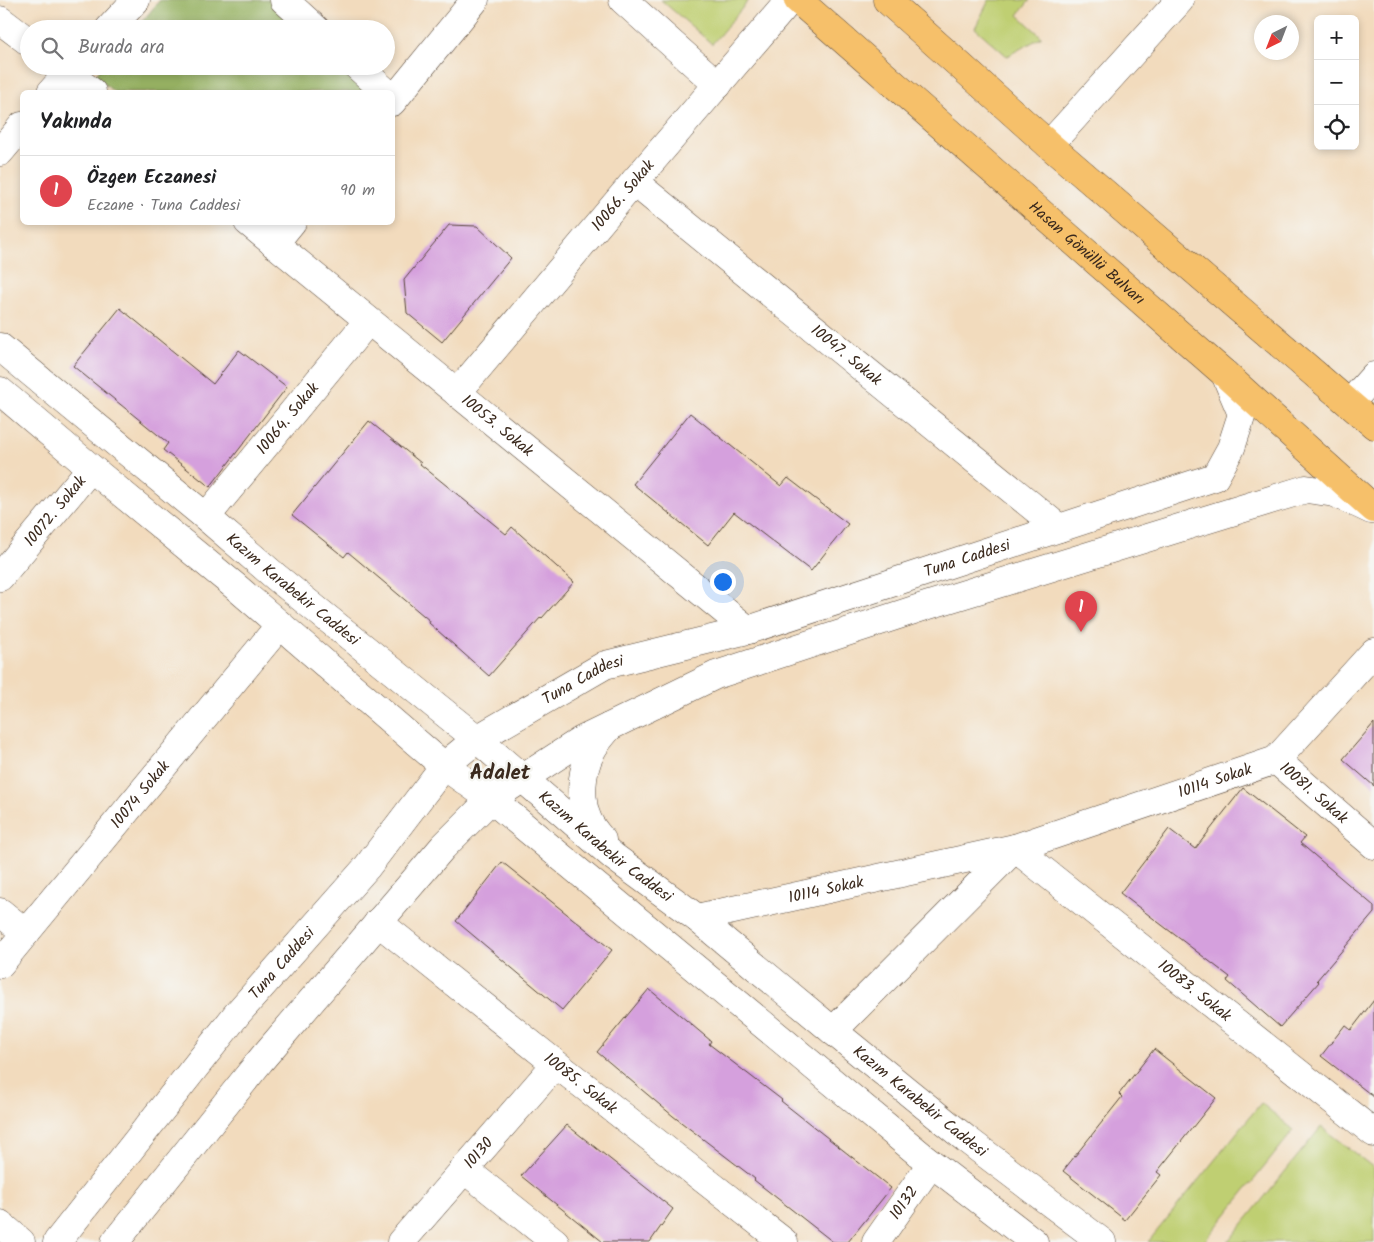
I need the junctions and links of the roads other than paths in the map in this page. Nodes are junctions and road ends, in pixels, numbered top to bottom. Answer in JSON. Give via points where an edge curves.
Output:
{"nodes":[{"id":1,"x":136,"y":0,"type":"edge"},
{"id":2,"x":284,"y":0,"type":"edge"},
{"id":3,"x":475,"y":0,"type":"edge"},
{"id":4,"x":623,"y":0,"type":"edge"},
{"id":5,"x":790,"y":0,"type":"edge"},
{"id":6,"x":798,"y":0,"type":"edge"},
{"id":7,"x":887,"y":0,"type":"edge"},
{"id":8,"x":1180,"y":0,"type":"edge"},
{"id":9,"x":0,"y":20,"type":"edge"},
{"id":10,"x":117,"y":20,"type":"edge"},
{"id":11,"x":306,"y":20,"type":"edge"},
{"id":12,"x":20,"y":35,"type":"edge"},
{"id":13,"x":65,"y":75,"type":"edge"},
{"id":14,"x":367,"y":75,"type":"edge"},
{"id":15,"x":718,"y":84,"type":"junction"},
{"id":16,"x":89,"y":90,"type":"edge"},
{"id":17,"x":382,"y":90,"type":"edge"},
{"id":18,"x":395,"y":93,"type":"edge"},
{"id":19,"x":20,"y":128,"type":"edge"},
{"id":20,"x":1049,"y":144,"type":"junction"},
{"id":21,"x":0,"y":152,"type":"edge"},
{"id":22,"x":634,"y":182,"type":"junction"},
{"id":23,"x":252,"y":225,"type":"edge"},
{"id":24,"x":290,"y":225,"type":"edge"},
{"id":25,"x":274,"y":244,"type":"junction"},
{"id":26,"x":368,"y":321,"type":"junction"},
{"id":27,"x":0,"y":347,"type":"edge"},
{"id":28,"x":1225,"y":374,"type":"junction"},
{"id":29,"x":1374,"y":376,"type":"edge"},
{"id":30,"x":0,"y":391,"type":"edge"},
{"id":31,"x":458,"y":393,"type":"junction"},
{"id":32,"x":1350,"y":403,"type":"junction"},
{"id":33,"x":1374,"y":425,"type":"edge"},
{"id":34,"x":91,"y":468,"type":"junction"},
{"id":35,"x":1374,"y":510,"type":"edge"},
{"id":36,"x":206,"y":517,"type":"junction"},
{"id":37,"x":1059,"y":528,"type":"junction"},
{"id":38,"x":0,"y":577,"type":"edge"},
{"id":39,"x":280,"y":625,"type":"junction"},
{"id":40,"x":748,"y":630,"type":"junction"},
{"id":41,"x":1374,"y":652,"type":"edge"},
{"id":42,"x":609,"y":726,"type":"junction"},
{"id":43,"x":477,"y":739,"type":"junction"},
{"id":44,"x":1276,"y":760,"type":"junction"},
{"id":45,"x":444,"y":766,"type":"junction"},
{"id":46,"x":522,"y":779,"type":"junction"},
{"id":47,"x":491,"y":800,"type":"junction"},
{"id":48,"x":1374,"y":845,"type":"edge"},
{"id":49,"x":1015,"y":848,"type":"junction"},
{"id":50,"x":614,"y":857,"type":"junction"},
{"id":51,"x":0,"y":912,"type":"edge"},
{"id":52,"x":697,"y":918,"type":"junction"},
{"id":53,"x":378,"y":922,"type":"junction"},
{"id":54,"x":26,"y":933,"type":"junction"},
{"id":55,"x":0,"y":964,"type":"edge"},
{"id":56,"x":833,"y":1031,"type":"junction"},
{"id":57,"x":556,"y":1064,"type":"junction"},
{"id":58,"x":1374,"y":1133,"type":"edge"},
{"id":59,"x":931,"y":1164,"type":"junction"},
{"id":60,"x":464,"y":1169,"type":"junction"},
{"id":61,"x":0,"y":1224,"type":"edge"},
{"id":62,"x":22,"y":1242,"type":"edge"},
{"id":63,"x":57,"y":1242,"type":"edge"},
{"id":64,"x":115,"y":1242,"type":"edge"},
{"id":65,"x":401,"y":1242,"type":"edge"},
{"id":66,"x":555,"y":1242,"type":"edge"},
{"id":67,"x":784,"y":1242,"type":"edge"},
{"id":68,"x":876,"y":1242,"type":"edge"},
{"id":69,"x":1034,"y":1242,"type":"edge"},
{"id":70,"x":1102,"y":1242,"type":"edge"}],
"edges":[{"from":1,"to":10,"type":"street"},
{"from":2,"to":11,"type":"street"},
{"from":3,"to":18,"type":"street"},
{"from":4,"to":15,"type":"street"},
{"from":5,"to":15,"type":"street","name":"10066. Sokak"},
{"from":6,"to":28,"type":"main road","name":"Hasan Gönüllü Bulvarı"},
{"from":7,"to":20,"type":"main road"},
{"from":8,"to":20,"type":"street"},
{"from":9,"to":12,"type":"street"},
{"from":13,"to":16,"type":"street"},
{"from":14,"to":17,"type":"street"},
{"from":15,"to":22,"type":"street","name":"10066. Sokak"},
{"from":19,"to":21,"type":"street"},
{"from":20,"to":32,"type":"main road"},
{"from":22,"to":31,"type":"street","name":"10066. Sokak"},
{"from":22,"to":37,"type":"street","name":"10047. Sokak"},
{"from":23,"to":25,"type":"street","name":"10053. Sokak"},
{"from":24,"to":25,"type":"street"},
{"from":25,"to":26,"type":"street","name":"10053. Sokak"},
{"from":26,"to":31,"type":"street","name":"10053. Sokak"},
{"from":26,"to":36,"type":"street","name":"10064. Sokak"},
{"from":27,"to":36,"type":"street","name":"Kazım Karabekir Caddesi"},
{"from":28,"to":35,"type":"main road","name":"Hasan Gönüllü Bulvarı"},
{"from":28,"to":37,"type":"street","name":"Tuna Caddesi","via":[[1242,414],[1231,448],[1216,476]]},
{"from":29,"to":32,"type":"street"},
{"from":30,"to":34,"type":"street"},
{"from":31,"to":40,"type":"street","name":"10053. Sokak"},
{"from":32,"to":33,"type":"main road"},
{"from":34,"to":38,"type":"street","name":"10072. Sokak"},
{"from":34,"to":39,"type":"street"},
{"from":35,"to":42,"type":"street","name":"Tuna Caddesi","via":[[1335,493],[1306,489],[938,602],[716,675]]},
{"from":36,"to":43,"type":"street","name":"Kazım Karabekir Caddesi"},
{"from":37,"to":40,"type":"street","name":"Tuna Caddesi"},
{"from":39,"to":45,"type":"street"},
{"from":39,"to":54,"type":"street","name":"10074 Sokak"},
{"from":40,"to":43,"type":"street","name":"Tuna Caddesi","via":[[605,665]]},
{"from":41,"to":44,"type":"street","name":"10114 Sokak"},
{"from":42,"to":46,"type":"street","name":"Tuna Caddesi"},
{"from":42,"to":50,"type":"street","via":[[591,752],[582,790],[589,822]]},
{"from":43,"to":45,"type":"street","name":"Tuna Caddesi"},
{"from":43,"to":46,"type":"street","name":"Kazım Karabekir Caddesi"},
{"from":44,"to":48,"type":"street","name":"10081. Sokak"},
{"from":44,"to":49,"type":"street","name":"10114 Sokak"},
{"from":45,"to":47,"type":"street"},
{"from":45,"to":63,"type":"street","name":"Tuna Caddesi","via":[[367,867],[237,1014]]},
{"from":46,"to":47,"type":"street","name":"Tuna Caddesi"},
{"from":46,"to":50,"type":"street","name":"Kazım Karabekir Caddesi"},
{"from":47,"to":53,"type":"street","name":"Tuna Caddesi","via":[[443,846]]},
{"from":47,"to":59,"type":"street"},
{"from":49,"to":52,"type":"street","name":"10114 Sokak"},
{"from":49,"to":56,"type":"street","name":"10114 Sokak"},
{"from":49,"to":58,"type":"street","name":"10083. Sokak"},
{"from":50,"to":52,"type":"street","name":"Kazım Karabekir Caddesi"},
{"from":51,"to":54,"type":"street"},
{"from":52,"to":56,"type":"street","name":"Kazım Karabekir Caddesi"},
{"from":53,"to":57,"type":"street","name":"10085. Sokak"},
{"from":53,"to":64,"type":"street","name":"Tuna Caddesi","via":[[260,1061]]},
{"from":54,"to":55,"type":"street","name":"10074 Sokak"},
{"from":56,"to":70,"type":"street","name":"Kazım Karabekir Caddesi","via":[[966,1139]]},
{"from":57,"to":60,"type":"street","name":"10130"},
{"from":57,"to":67,"type":"street","name":"10085. Sokak"},
{"from":59,"to":68,"type":"street","name":"10132"},
{"from":59,"to":69,"type":"street"},
{"from":60,"to":65,"type":"street","name":"10130"},
{"from":60,"to":66,"type":"street"},
{"from":61,"to":62,"type":"street"}]}
